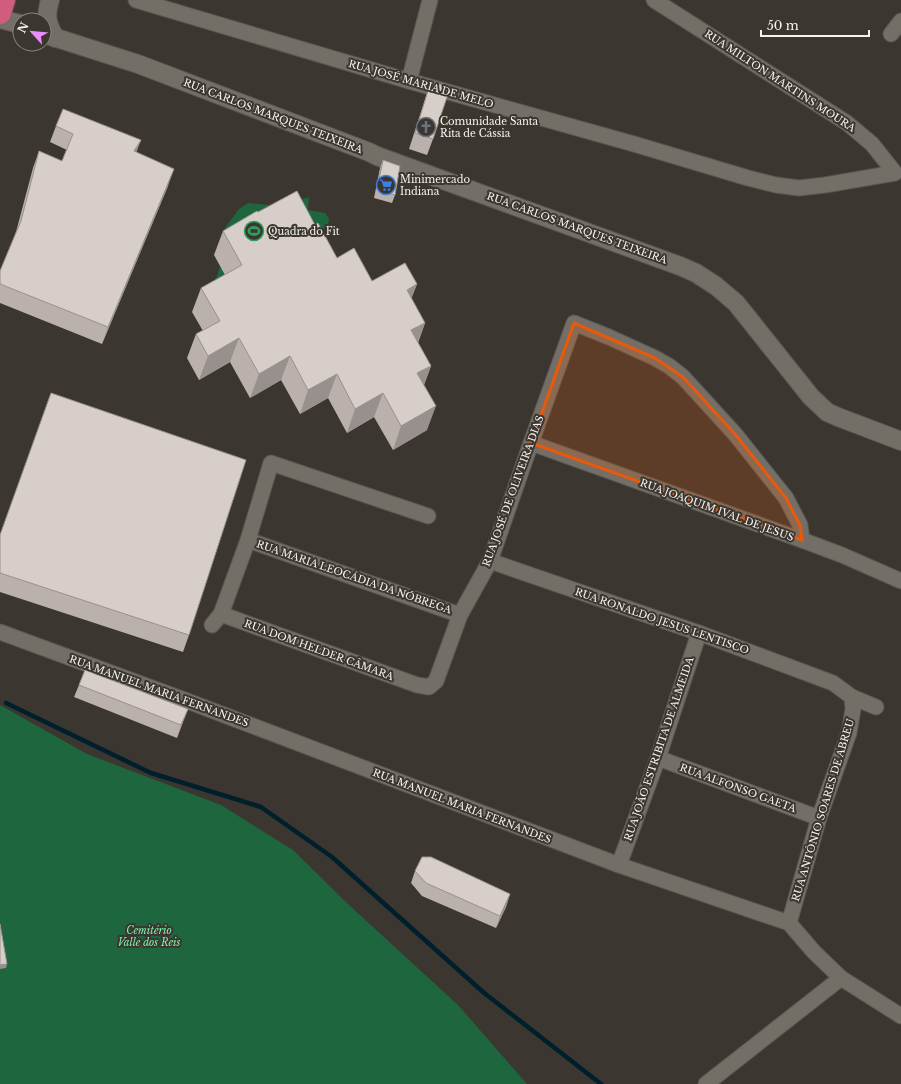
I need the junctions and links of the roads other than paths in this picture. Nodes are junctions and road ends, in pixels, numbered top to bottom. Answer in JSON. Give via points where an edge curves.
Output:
{"nodes":[{"id":1,"x":4,"y":0,"type":"edge"},
{"id":2,"x":50,"y":0,"type":"edge"},
{"id":3,"x":136,"y":0,"type":"edge"},
{"id":4,"x":430,"y":0,"type":"edge"},
{"id":5,"x":654,"y":0,"type":"edge"},
{"id":6,"x":47,"y":12,"type":"edge"},
{"id":7,"x":0,"y":13,"type":"edge"},
{"id":8,"x":0,"y":19,"type":"edge"},
{"id":9,"x":901,"y":21,"type":"edge"},
{"id":10,"x":12,"y":22,"type":"edge"},
{"id":11,"x":891,"y":34,"type":"dead end"},
{"id":12,"x":52,"y":37,"type":"edge"},
{"id":13,"x":409,"y":81,"type":"junction"},
{"id":14,"x":895,"y":173,"type":"joint"},
{"id":15,"x":901,"y":441,"type":"edge"},
{"id":16,"x":531,"y":443,"type":"junction"},
{"id":17,"x":428,"y":516,"type":"dead end"},
{"id":18,"x":248,"y":540,"type":"junction"},
{"id":19,"x":802,"y":540,"type":"junction"},
{"id":20,"x":490,"y":561,"type":"junction"},
{"id":21,"x":901,"y":581,"type":"edge"},
{"id":22,"x":460,"y":615,"type":"junction"},
{"id":23,"x":0,"y":632,"type":"edge"},
{"id":24,"x":699,"y":633,"type":"junction"},
{"id":25,"x":417,"y":686,"type":"joint"},
{"id":26,"x":852,"y":697,"type":"junction"},
{"id":27,"x":876,"y":706,"type":"dead end"},
{"id":28,"x":658,"y":758,"type":"junction"},
{"id":29,"x":819,"y":818,"type":"junction"},
{"id":30,"x":619,"y":865,"type":"junction"},
{"id":31,"x":789,"y":923,"type":"junction"},
{"id":32,"x":842,"y":978,"type":"junction"},
{"id":33,"x":901,"y":1016,"type":"edge"},
{"id":34,"x":706,"y":1084,"type":"edge"}],
"edges":[{"from":1,"to":7,"type":"highway"},
{"from":2,"to":6,"type":"street"},
{"from":3,"to":13,"type":"street","name":"RUA JOSÉ MARIA DE MELO"},
{"from":4,"to":13,"type":"street"},
{"from":5,"to":14,"type":"street","name":"RUA MILTON MARTINS MOURA","via":[[846,123],[872,144]]},
{"from":8,"to":10,"type":"street"},
{"from":9,"to":11,"type":"street"},
{"from":12,"to":15,"type":"street","name":"RUA CARLOS MARQUES TEIXEIRA","via":[[138,64],[377,156],[696,273],[736,304],[811,397],[827,412]]},
{"from":13,"to":14,"type":"street","name":"RUA JOSÉ MARIA DE MELO","via":[[776,185],[799,188]]},
{"from":16,"to":19,"type":"street","name":"RUA JOAQUIM IVAL DE JESUS"},
{"from":16,"to":19,"type":"street","name":"RUA JOSÉ DE OLIVEIRA DIAS","via":[[574,323],[655,358],[683,377],[735,434],[786,498],[800,525]]},
{"from":16,"to":20,"type":"street","name":"RUA JOSÉ DE OLIVEIRA DIAS"},
{"from":17,"to":18,"type":"street","via":[[271,463]]},
{"from":18,"to":22,"type":"street","name":"RUA MARIA LEOCÁDIA DA NÓBREGA"},
{"from":18,"to":25,"type":"street","name":"RUA DOM HELDER CÂMARA","via":[[217,620]]},
{"from":19,"to":21,"type":"street","name":"RUA JOAQUIM IVAL DE JESUS"},
{"from":20,"to":22,"type":"street","name":"RUA JOSÉ DE OLIVEIRA DIAS"},
{"from":20,"to":24,"type":"street","name":"RUA RONALDO JESUS LENTISCO"},
{"from":22,"to":25,"type":"street","name":"RUA JOSÉ DE OLIVEIRA DIAS","via":[[436,682],[429,687]]},
{"from":23,"to":30,"type":"street","name":"RUA MANUEL MARIA FERNANDES","via":[[184,694]]},
{"from":24,"to":26,"type":"street","name":"RUA RONALDO JESUS LENTISCO","via":[[833,683]]},
{"from":24,"to":28,"type":"street","name":"RUA JOÃO ESTRIBITA DE ALMEIDA"},
{"from":26,"to":27,"type":"street"},
{"from":26,"to":29,"type":"street","name":"RUA ANTÔNIO SOARES DE ABREU","via":[[854,709],[849,733]]},
{"from":28,"to":29,"type":"street","name":"RUA ALFONSO GAETA"},
{"from":28,"to":30,"type":"street","name":"RUA JOÃO ESTRIBITA DE ALMEIDA"},
{"from":29,"to":31,"type":"street","name":"RUA ANTÔNIO SOARES DE ABREU"},
{"from":30,"to":31,"type":"street","name":"RUA MANUEL MARIA FERNANDES"},
{"from":31,"to":32,"type":"street","via":[[814,952]]},
{"from":32,"to":33,"type":"street"},
{"from":32,"to":34,"type":"street"}]}
